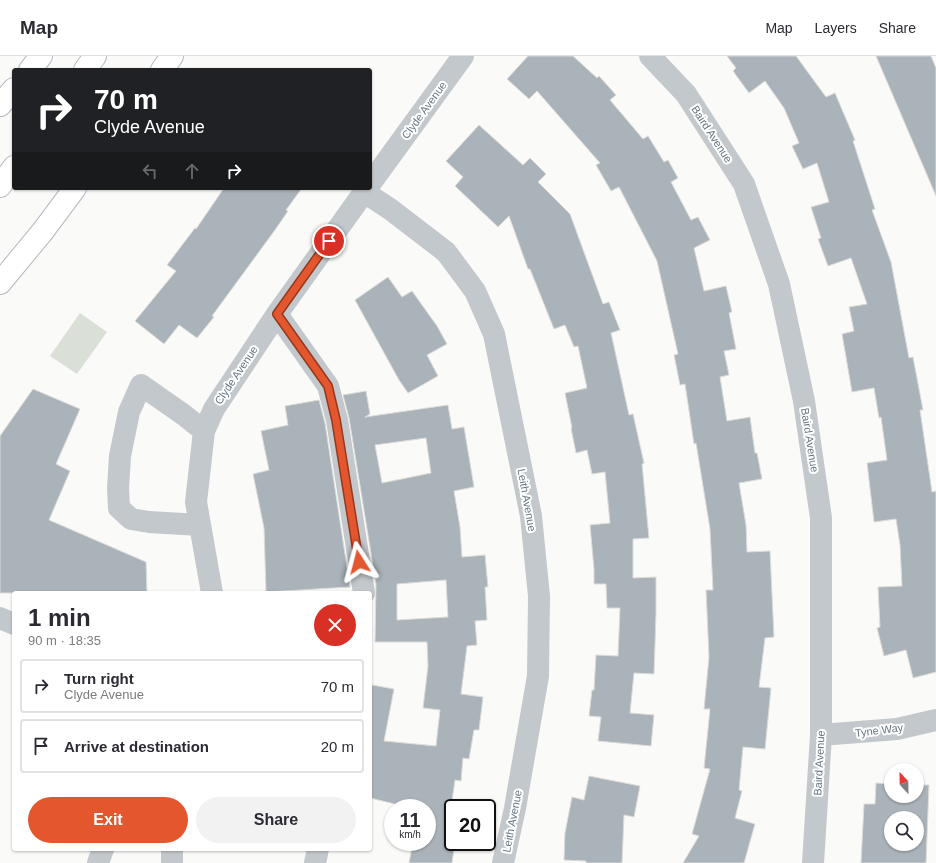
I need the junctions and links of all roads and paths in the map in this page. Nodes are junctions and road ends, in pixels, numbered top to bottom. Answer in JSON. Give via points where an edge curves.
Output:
{"nodes":[{"id":1,"x":41,"y":56,"type":"edge"},
{"id":2,"x":95,"y":56,"type":"edge"},
{"id":3,"x":172,"y":56,"type":"edge"},
{"id":4,"x":463,"y":56,"type":"edge"},
{"id":5,"x":650,"y":56,"type":"edge"},
{"id":6,"x":32,"y":68,"type":"edge"},
{"id":7,"x":86,"y":68,"type":"edge"},
{"id":8,"x":163,"y":68,"type":"edge"},
{"id":9,"x":12,"y":90,"type":"edge"},
{"id":10,"x":0,"y":105,"type":"edge"},
{"id":11,"x":12,"y":170,"type":"edge"},
{"id":12,"x":372,"y":181,"type":"edge"},
{"id":13,"x":0,"y":186,"type":"edge"},
{"id":14,"x":74,"y":190,"type":"edge"},
{"id":15,"x":366,"y":190,"type":"edge"},
{"id":16,"x":369,"y":190,"type":"edge"},
{"id":17,"x":43,"y":232,"type":"junction"},
{"id":18,"x":0,"y":283,"type":"edge"},
{"id":19,"x":0,"y":292,"type":"edge"},
{"id":20,"x":277,"y":314,"type":"junction"},
{"id":21,"x":204,"y":431,"type":"junction"},
{"id":22,"x":200,"y":525,"type":"junction"},
{"id":23,"x":212,"y":591,"type":"edge"},
{"id":24,"x":364,"y":591,"type":"edge"},
{"id":25,"x":0,"y":618,"type":"edge"},
{"id":26,"x":12,"y":623,"type":"edge"},
{"id":27,"x":936,"y":720,"type":"edge"},
{"id":28,"x":821,"y":735,"type":"junction"},
{"id":29,"x":102,"y":851,"type":"edge"},
{"id":30,"x":172,"y":851,"type":"edge"},
{"id":31,"x":318,"y":851,"type":"edge"},
{"id":32,"x":98,"y":863,"type":"edge"},
{"id":33,"x":172,"y":863,"type":"edge"},
{"id":34,"x":315,"y":863,"type":"edge"},
{"id":35,"x":503,"y":863,"type":"edge"},
{"id":36,"x":813,"y":863,"type":"edge"}],
"edges":[{"from":1,"to":6,"type":"highway"},
{"from":2,"to":7,"type":"highway"},
{"from":3,"to":8,"type":"highway"},
{"from":4,"to":12,"type":"street","name":"Clyde Avenue"},
{"from":5,"to":28,"type":"street","name":"Baird Avenue","via":[[686,94],[744,184],[779,284],[804,401],[821,518]]},
{"from":9,"to":10,"type":"highway"},
{"from":11,"to":13,"type":"highway"},
{"from":14,"to":17,"type":"highway"},
{"from":15,"to":20,"type":"street","name":"Clyde Avenue"},
{"from":16,"to":35,"type":"street","name":"Leith Avenue","via":[[390,210],[446,252],[475,292],[494,334],[531,516],[539,596],[538,676]]},
{"from":17,"to":18,"type":"highway"},
{"from":17,"to":19,"type":"highway"},
{"from":20,"to":21,"type":"street","name":"Clyde Avenue","via":[[214,409]]},
{"from":20,"to":24,"type":"street","via":[[328,386],[336,420]]},
{"from":21,"to":22,"type":"street","name":"Clyde Avenue","via":[[196,502]]},
{"from":21,"to":22,"type":"street","via":[[141,385],[129,412],[120,456],[118,488],[119,508],[131,519]]},
{"from":22,"to":23,"type":"street","name":"Clyde Avenue"},
{"from":25,"to":26,"type":"street"},
{"from":27,"to":28,"type":"street","name":"Tyne Way","via":[[897,729]]},
{"from":28,"to":36,"type":"street","name":"Baird Avenue"},
{"from":29,"to":32,"type":"street"},
{"from":30,"to":33,"type":"street"},
{"from":31,"to":34,"type":"street"}]}
